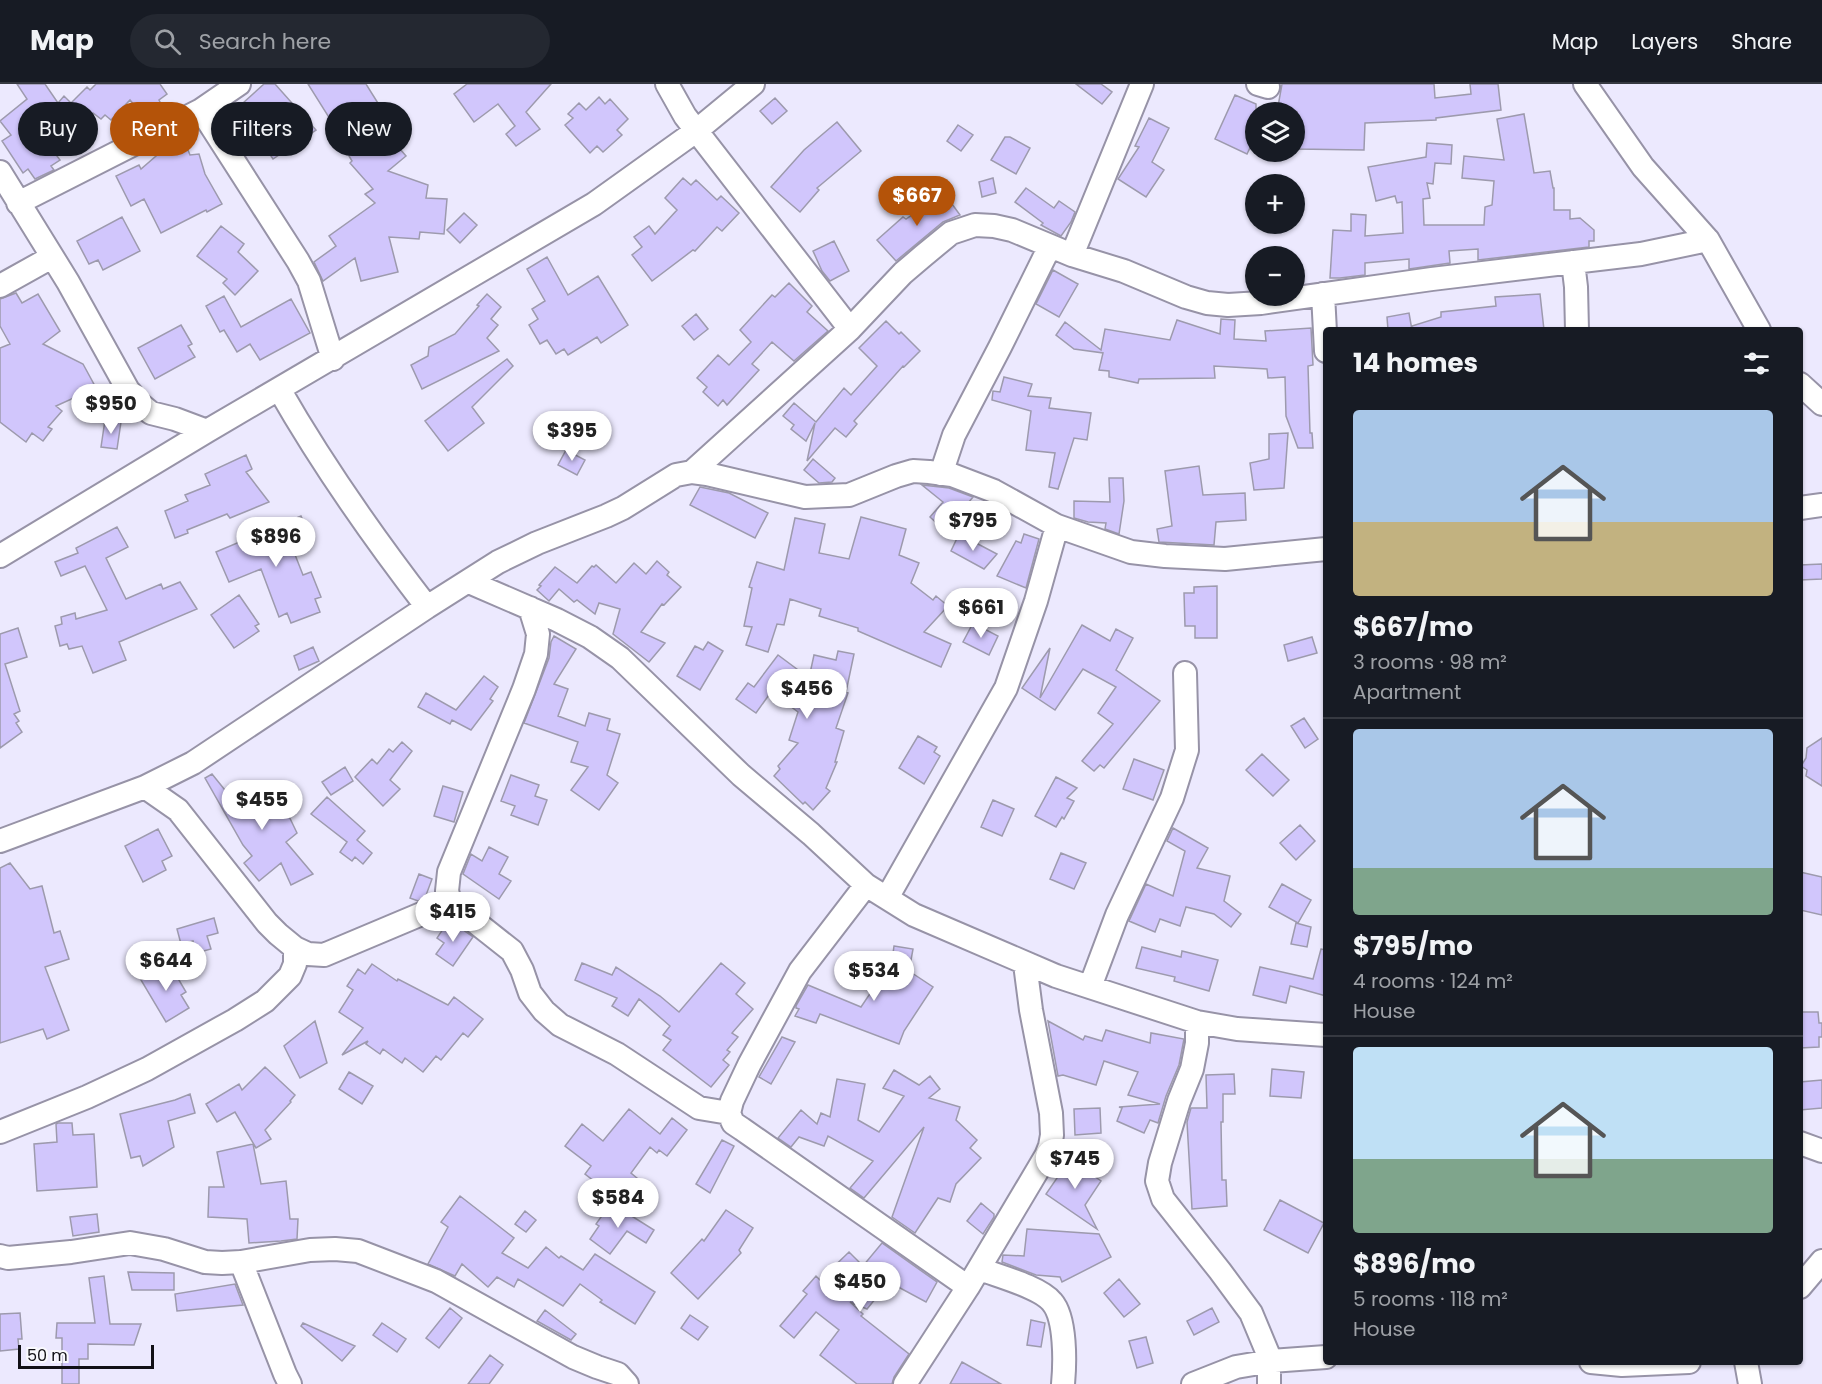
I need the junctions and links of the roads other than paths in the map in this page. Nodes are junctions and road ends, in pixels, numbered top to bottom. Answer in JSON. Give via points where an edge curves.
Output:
{"nodes":[{"id":1,"x":239,"y":84,"type":"edge"},
{"id":2,"x":667,"y":84,"type":"edge"},
{"id":3,"x":753,"y":84,"type":"edge"},
{"id":4,"x":1142,"y":84,"type":"edge"},
{"id":5,"x":1585,"y":84,"type":"edge"},
{"id":6,"x":201,"y":110,"type":"junction"},
{"id":7,"x":696,"y":131,"type":"junction"},
{"id":8,"x":0,"y":172,"type":"edge"},
{"id":9,"x":18,"y":203,"type":"junction"},
{"id":10,"x":1708,"y":240,"type":"junction"},
{"id":11,"x":1050,"y":246,"type":"junction"},
{"id":12,"x":1072,"y":255,"type":"junction"},
{"id":13,"x":52,"y":257,"type":"junction"},
{"id":14,"x":1573,"y":262,"type":"junction"},
{"id":15,"x":0,"y":286,"type":"edge"},
{"id":16,"x":1323,"y":294,"type":"junction"},
{"id":17,"x":1325,"y":327,"type":"edge"},
{"id":18,"x":1577,"y":327,"type":"edge"},
{"id":19,"x":1757,"y":327,"type":"edge"},
{"id":20,"x":850,"y":329,"type":"junction"},
{"id":21,"x":333,"y":358,"type":"junction"},
{"id":22,"x":1803,"y":387,"type":"edge"},
{"id":23,"x":279,"y":389,"type":"junction"},
{"id":24,"x":1822,"y":404,"type":"edge"},
{"id":25,"x":207,"y":431,"type":"junction"},
{"id":26,"x":693,"y":472,"type":"junction"},
{"id":27,"x":942,"y":474,"type":"junction"},
{"id":28,"x":1822,"y":505,"type":"edge"},
{"id":29,"x":1803,"y":508,"type":"edge"},
{"id":30,"x":1057,"y":526,"type":"junction"},
{"id":31,"x":1323,"y":549,"type":"edge"},
{"id":32,"x":0,"y":556,"type":"edge"},
{"id":33,"x":469,"y":582,"type":"junction"},
{"id":34,"x":427,"y":607,"type":"junction"},
{"id":35,"x":530,"y":608,"type":"junction"},
{"id":36,"x":1185,"y":673,"type":"dead end"},
{"id":37,"x":144,"y":787,"type":"junction"},
{"id":38,"x":0,"y":841,"type":"edge"},
{"id":39,"x":866,"y":885,"type":"junction"},
{"id":40,"x":887,"y":898,"type":"junction"},
{"id":41,"x":450,"y":902,"type":"junction"},
{"id":42,"x":294,"y":948,"type":"junction"},
{"id":43,"x":1025,"y":964,"type":"junction"},
{"id":44,"x":1090,"y":987,"type":"junction"},
{"id":45,"x":1197,"y":1022,"type":"junction"},
{"id":46,"x":1323,"y":1035,"type":"edge"},
{"id":47,"x":729,"y":1113,"type":"junction"},
{"id":48,"x":0,"y":1132,"type":"edge"},
{"id":49,"x":1803,"y":1144,"type":"edge"},
{"id":50,"x":1822,"y":1150,"type":"edge"},
{"id":51,"x":0,"y":1256,"type":"edge"},
{"id":52,"x":1822,"y":1261,"type":"edge"},
{"id":53,"x":241,"y":1262,"type":"junction"},
{"id":54,"x":974,"y":1278,"type":"junction"},
{"id":55,"x":1803,"y":1283,"type":"edge"},
{"id":56,"x":1323,"y":1357,"type":"edge"},
{"id":57,"x":1271,"y":1362,"type":"junction"},
{"id":58,"x":1747,"y":1365,"type":"edge"},
{"id":59,"x":290,"y":1384,"type":"edge"},
{"id":60,"x":627,"y":1384,"type":"edge"},
{"id":61,"x":905,"y":1384,"type":"edge"},
{"id":62,"x":1063,"y":1384,"type":"edge"},
{"id":63,"x":1193,"y":1384,"type":"edge"},
{"id":64,"x":1269,"y":1384,"type":"edge"},
{"id":65,"x":1750,"y":1384,"type":"edge"}],
"edges":[{"from":1,"to":6,"type":"street"},
{"from":2,"to":7,"type":"street"},
{"from":3,"to":7,"type":"street"},
{"from":4,"to":12,"type":"street"},
{"from":5,"to":10,"type":"street","via":[[1643,167]]},
{"from":6,"to":9,"type":"street"},
{"from":6,"to":21,"type":"street","via":[[309,281]]},
{"from":7,"to":20,"type":"street"},
{"from":7,"to":21,"type":"street","via":[[594,204]]},
{"from":8,"to":9,"type":"street"},
{"from":9,"to":13,"type":"street"},
{"from":10,"to":14,"type":"street","via":[[1641,254]]},
{"from":10,"to":19,"type":"street"},
{"from":11,"to":12,"type":"street"},
{"from":11,"to":20,"type":"street","via":[[994,226],[964,227],[951,233],[903,273]]},
{"from":11,"to":27,"type":"street","via":[[954,435]]},
{"from":12,"to":16,"type":"street","via":[[1207,303],[1261,303]]},
{"from":13,"to":15,"type":"street"},
{"from":13,"to":25,"type":"street","via":[[128,390],[140,404],[151,413]]},
{"from":14,"to":16,"type":"street"},
{"from":14,"to":18,"type":"street"},
{"from":16,"to":17,"type":"street"},
{"from":20,"to":26,"type":"street"},
{"from":21,"to":23,"type":"street"},
{"from":22,"to":24,"type":"street"},
{"from":23,"to":25,"type":"street"},
{"from":23,"to":34,"type":"street","via":[[332,476]]},
{"from":25,"to":32,"type":"street"},
{"from":26,"to":27,"type":"street","via":[[804,497],[849,495],[913,471]]},
{"from":26,"to":33,"type":"street","via":[[676,475],[606,516],[498,562]]},
{"from":27,"to":30,"type":"street","via":[[994,491]]},
{"from":28,"to":29,"type":"street"},
{"from":30,"to":31,"type":"street","via":[[1131,552],[1165,556],[1225,559]]},
{"from":30,"to":40,"type":"street","via":[[1006,688]]},
{"from":33,"to":34,"type":"street"},
{"from":33,"to":35,"type":"street"},
{"from":34,"to":37,"type":"street","via":[[193,763]]},
{"from":35,"to":39,"type":"street","via":[[590,637],[620,658],[741,775]]},
{"from":35,"to":41,"type":"street","via":[[538,634],[536,654],[449,872]]},
{"from":36,"to":44,"type":"street","via":[[1187,750],[1172,798],[1117,915]]},
{"from":37,"to":38,"type":"street"},
{"from":37,"to":42,"type":"street","via":[[178,810],[267,923]]},
{"from":39,"to":40,"type":"street"},
{"from":39,"to":47,"type":"street","via":[[800,971],[749,1065]]},
{"from":40,"to":43,"type":"street","via":[[914,915]]},
{"from":41,"to":42,"type":"street","via":[[324,955]]},
{"from":41,"to":47,"type":"street","via":[[512,951],[530,993],[560,1025],[617,1054],[699,1108]]},
{"from":42,"to":48,"type":"street","via":[[295,964],[290,976],[265,1000],[235,1020],[147,1069]]},
{"from":43,"to":44,"type":"street"},
{"from":43,"to":54,"type":"street","via":[[1052,1135],[1046,1156]]},
{"from":44,"to":45,"type":"street"},
{"from":45,"to":46,"type":"street"},
{"from":45,"to":57,"type":"street","via":[[1192,1070],[1179,1101],[1157,1181],[1162,1200],[1251,1313]]},
{"from":47,"to":54,"type":"street","via":[[742,1129]]},
{"from":49,"to":50,"type":"street"},
{"from":51,"to":53,"type":"street","via":[[71,1252],[130,1243],[205,1262]]},
{"from":52,"to":55,"type":"street"},
{"from":53,"to":59,"type":"street"},
{"from":53,"to":60,"type":"street","via":[[310,1250],[358,1251],[436,1281],[573,1357],[618,1374]]},
{"from":54,"to":61,"type":"street"},
{"from":54,"to":62,"type":"street","via":[[1038,1291],[1052,1301],[1062,1326]]},
{"from":56,"to":57,"type":"street"},
{"from":57,"to":63,"type":"street","via":[[1236,1367]]},
{"from":57,"to":64,"type":"street"},
{"from":58,"to":65,"type":"street"}]}
